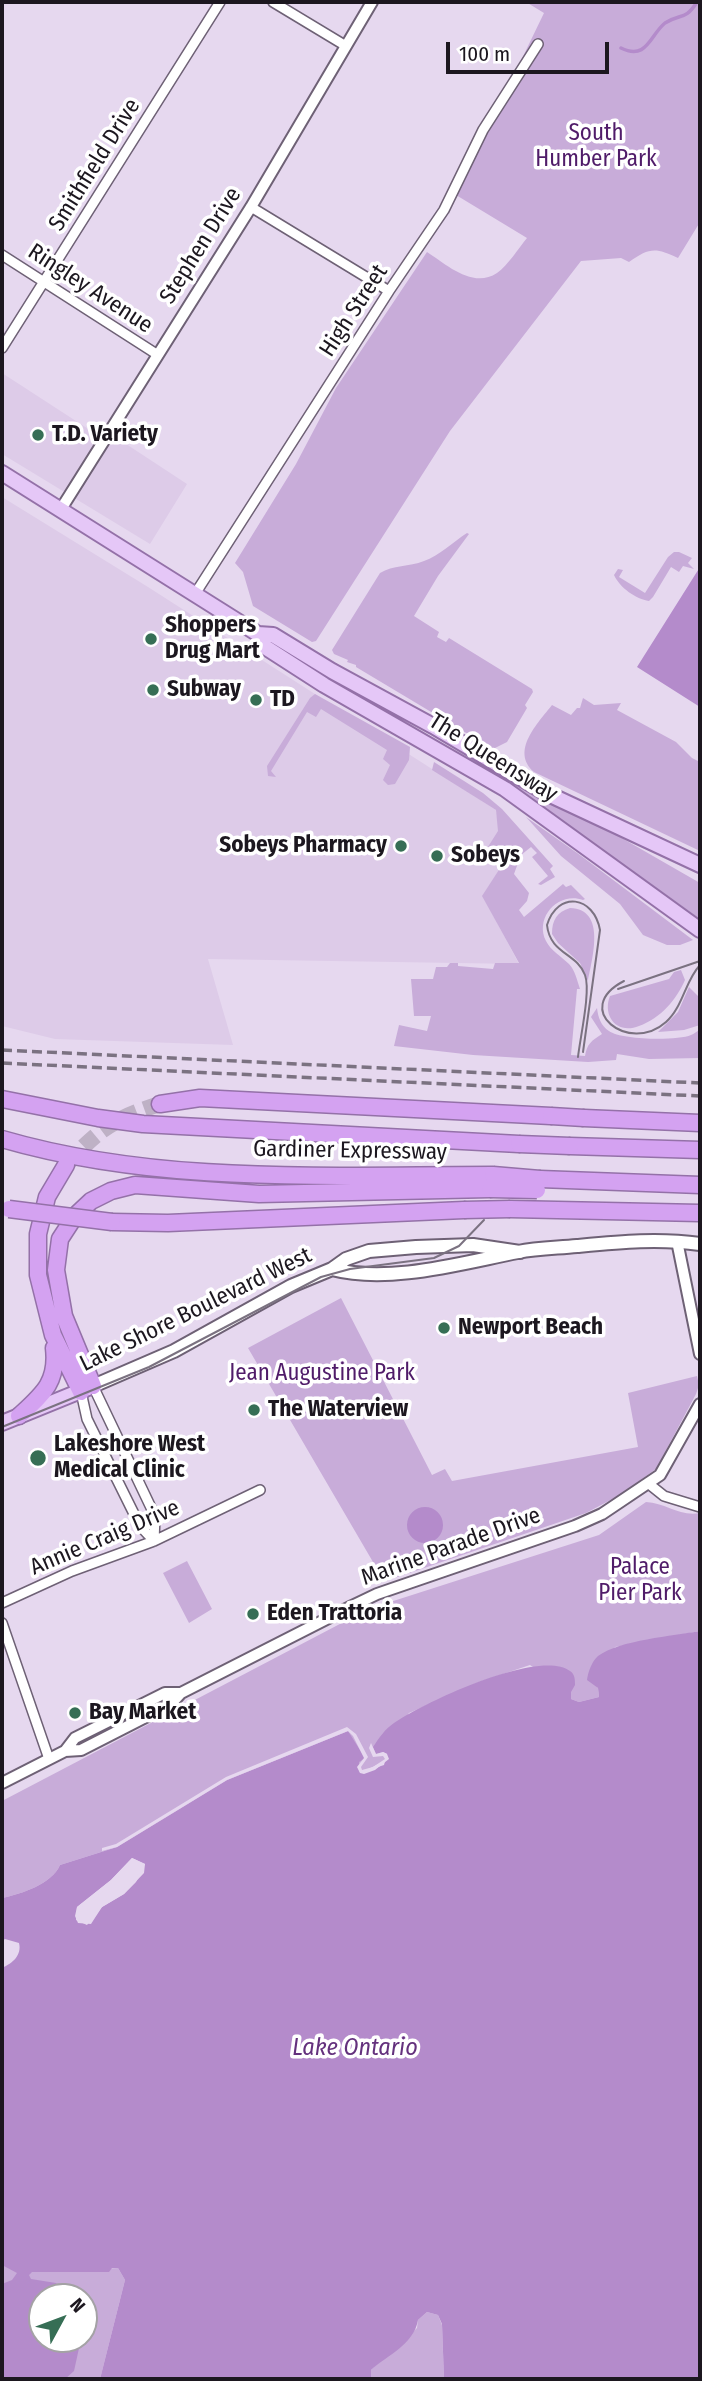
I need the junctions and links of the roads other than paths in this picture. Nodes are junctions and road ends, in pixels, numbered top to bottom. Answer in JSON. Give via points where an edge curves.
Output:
{"nodes":[{"id":1,"x":220,"y":2,"type":"edge"},
{"id":2,"x":273,"y":2,"type":"edge"},
{"id":3,"x":372,"y":2,"type":"edge"},
{"id":4,"x":538,"y":44,"type":"dead end"},
{"id":5,"x":346,"y":46,"type":"junction"},
{"id":6,"x":251,"y":207,"type":"junction"},
{"id":7,"x":2,"y":255,"type":"edge"},
{"id":8,"x":44,"y":281,"type":"junction"},
{"id":9,"x":389,"y":291,"type":"junction"},
{"id":10,"x":2,"y":348,"type":"edge"},
{"id":11,"x":158,"y":355,"type":"junction"},
{"id":12,"x":2,"y":473,"type":"edge"},
{"id":13,"x":61,"y":509,"type":"junction"},
{"id":14,"x":195,"y":594,"type":"junction"},
{"id":15,"x":258,"y":634,"type":"junction"},
{"id":16,"x":700,"y":865,"type":"edge"},
{"id":17,"x":700,"y":930,"type":"edge"},
{"id":18,"x":2,"y":1099,"type":"edge"},
{"id":19,"x":160,"y":1104,"type":"tunnel mouth"},
{"id":20,"x":700,"y":1123,"type":"edge"},
{"id":21,"x":2,"y":1139,"type":"edge"},
{"id":22,"x":700,"y":1150,"type":"edge"},
{"id":23,"x":66,"y":1165,"type":"tunnel mouth"},
{"id":24,"x":491,"y":1182,"type":"junction"},
{"id":25,"x":700,"y":1185,"type":"edge"},
{"id":26,"x":6,"y":1208,"type":"edge"},
{"id":27,"x":700,"y":1213,"type":"edge"},
{"id":28,"x":677,"y":1241,"type":"junction"},
{"id":29,"x":700,"y":1244,"type":"edge"},
{"id":30,"x":520,"y":1252,"type":"junction"},
{"id":31,"x":332,"y":1269,"type":"junction"},
{"id":32,"x":53,"y":1335,"type":"junction"},
{"id":33,"x":700,"y":1354,"type":"edge"},
{"id":34,"x":87,"y":1389,"type":"junction"},
{"id":35,"x":700,"y":1404,"type":"edge"},
{"id":36,"x":19,"y":1416,"type":"junction"},
{"id":37,"x":2,"y":1423,"type":"edge"},
{"id":38,"x":649,"y":1484,"type":"junction"},
{"id":39,"x":260,"y":1490,"type":"dead end"},
{"id":40,"x":700,"y":1507,"type":"edge"},
{"id":41,"x":154,"y":1541,"type":"junction"},
{"id":42,"x":2,"y":1603,"type":"edge"},
{"id":43,"x":2,"y":1623,"type":"edge"},
{"id":44,"x":49,"y":1759,"type":"junction"},
{"id":45,"x":2,"y":1783,"type":"edge"}],
"edges":[{"from":1,"to":8,"type":"street","name":"Smithfield Drive"},
{"from":2,"to":5,"type":"street"},
{"from":3,"to":5,"type":"street","name":"Stephen Drive"},
{"from":4,"to":9,"type":"street","name":"High Street","via":[[483,130],[444,210]]},
{"from":5,"to":6,"type":"street","name":"Stephen Drive"},
{"from":6,"to":9,"type":"street"},
{"from":6,"to":11,"type":"street","name":"Stephen Drive"},
{"from":7,"to":8,"type":"street","name":"Ringley Avenue"},
{"from":8,"to":10,"type":"street","name":"Smithfield Drive"},
{"from":8,"to":11,"type":"street","name":"Ringley Avenue"},
{"from":9,"to":14,"type":"street","name":"High Street"},
{"from":11,"to":13,"type":"street","name":"Stephen Drive"},
{"from":12,"to":13,"type":"main road","name":"The Queensway"},
{"from":13,"to":14,"type":"main road","name":"The Queensway"},
{"from":14,"to":15,"type":"main road","name":"The Queensway"},
{"from":15,"to":16,"type":"main road","name":"The Queensway","via":[[273,635],[546,793]]},
{"from":15,"to":17,"type":"main road","name":"The Queensway","via":[[265,646],[306,674],[505,789]]},
{"from":18,"to":22,"type":"highway","name":"Gardiner Expressway","bridge":true,"via":[[143,1124]]},
{"from":19,"to":20,"type":"highway","bridge":true,"via":[[200,1098]]},
{"from":21,"to":24,"type":"highway","name":"Gardiner Expressway","via":[[101,1163],[146,1168]]},
{"from":23,"to":32,"type":"highway","via":[[47,1197],[38,1234],[38,1275]]},
{"from":24,"to":25,"type":"highway","bridge":true},
{"from":24,"to":34,"type":"highway","via":[[259,1194],[135,1185],[91,1201],[60,1239],[56,1270],[64,1316]]},
{"from":26,"to":27,"type":"highway","bridge":true,"via":[[112,1222],[510,1209]]},
{"from":28,"to":29,"type":"main road","name":"Lake Shore Boulevard West"},
{"from":28,"to":30,"type":"main road","name":"Lake Shore Boulevard West"},
{"from":28,"to":33,"type":"street"},
{"from":30,"to":31,"type":"main road","name":"Lake Shore Boulevard West","via":[[414,1271],[355,1275]]},
{"from":30,"to":31,"type":"main road","name":"Lake Shore Boulevard West","via":[[472,1245],[388,1249],[346,1258]]},
{"from":31,"to":34,"type":"main road","name":"Lake Shore Boulevard West","via":[[291,1286],[165,1355]]},
{"from":32,"to":34,"type":"highway"},
{"from":32,"to":36,"type":"highway","via":[[53,1379]]},
{"from":34,"to":36,"type":"main road","name":"Lake Shore Boulevard West"},
{"from":34,"to":41,"type":"street","via":[[155,1516]]},
{"from":34,"to":41,"type":"street","via":[[87,1419],[140,1526]]},
{"from":35,"to":38,"type":"street","name":"Marine Parade Drive","via":[[660,1475]]},
{"from":36,"to":37,"type":"main road","name":"Lake Shore Boulevard West"},
{"from":38,"to":40,"type":"street","via":[[664,1496]]},
{"from":38,"to":44,"type":"street","name":"Marine Parade Drive","via":[[589,1521],[377,1594],[181,1693],[171,1704],[81,1750]]},
{"from":39,"to":41,"type":"street","name":"Annie Craig Drive"},
{"from":41,"to":42,"type":"street","name":"Annie Craig Drive"},
{"from":43,"to":44,"type":"street"},
{"from":44,"to":45,"type":"street","name":"Marine Parade Drive"}]}
